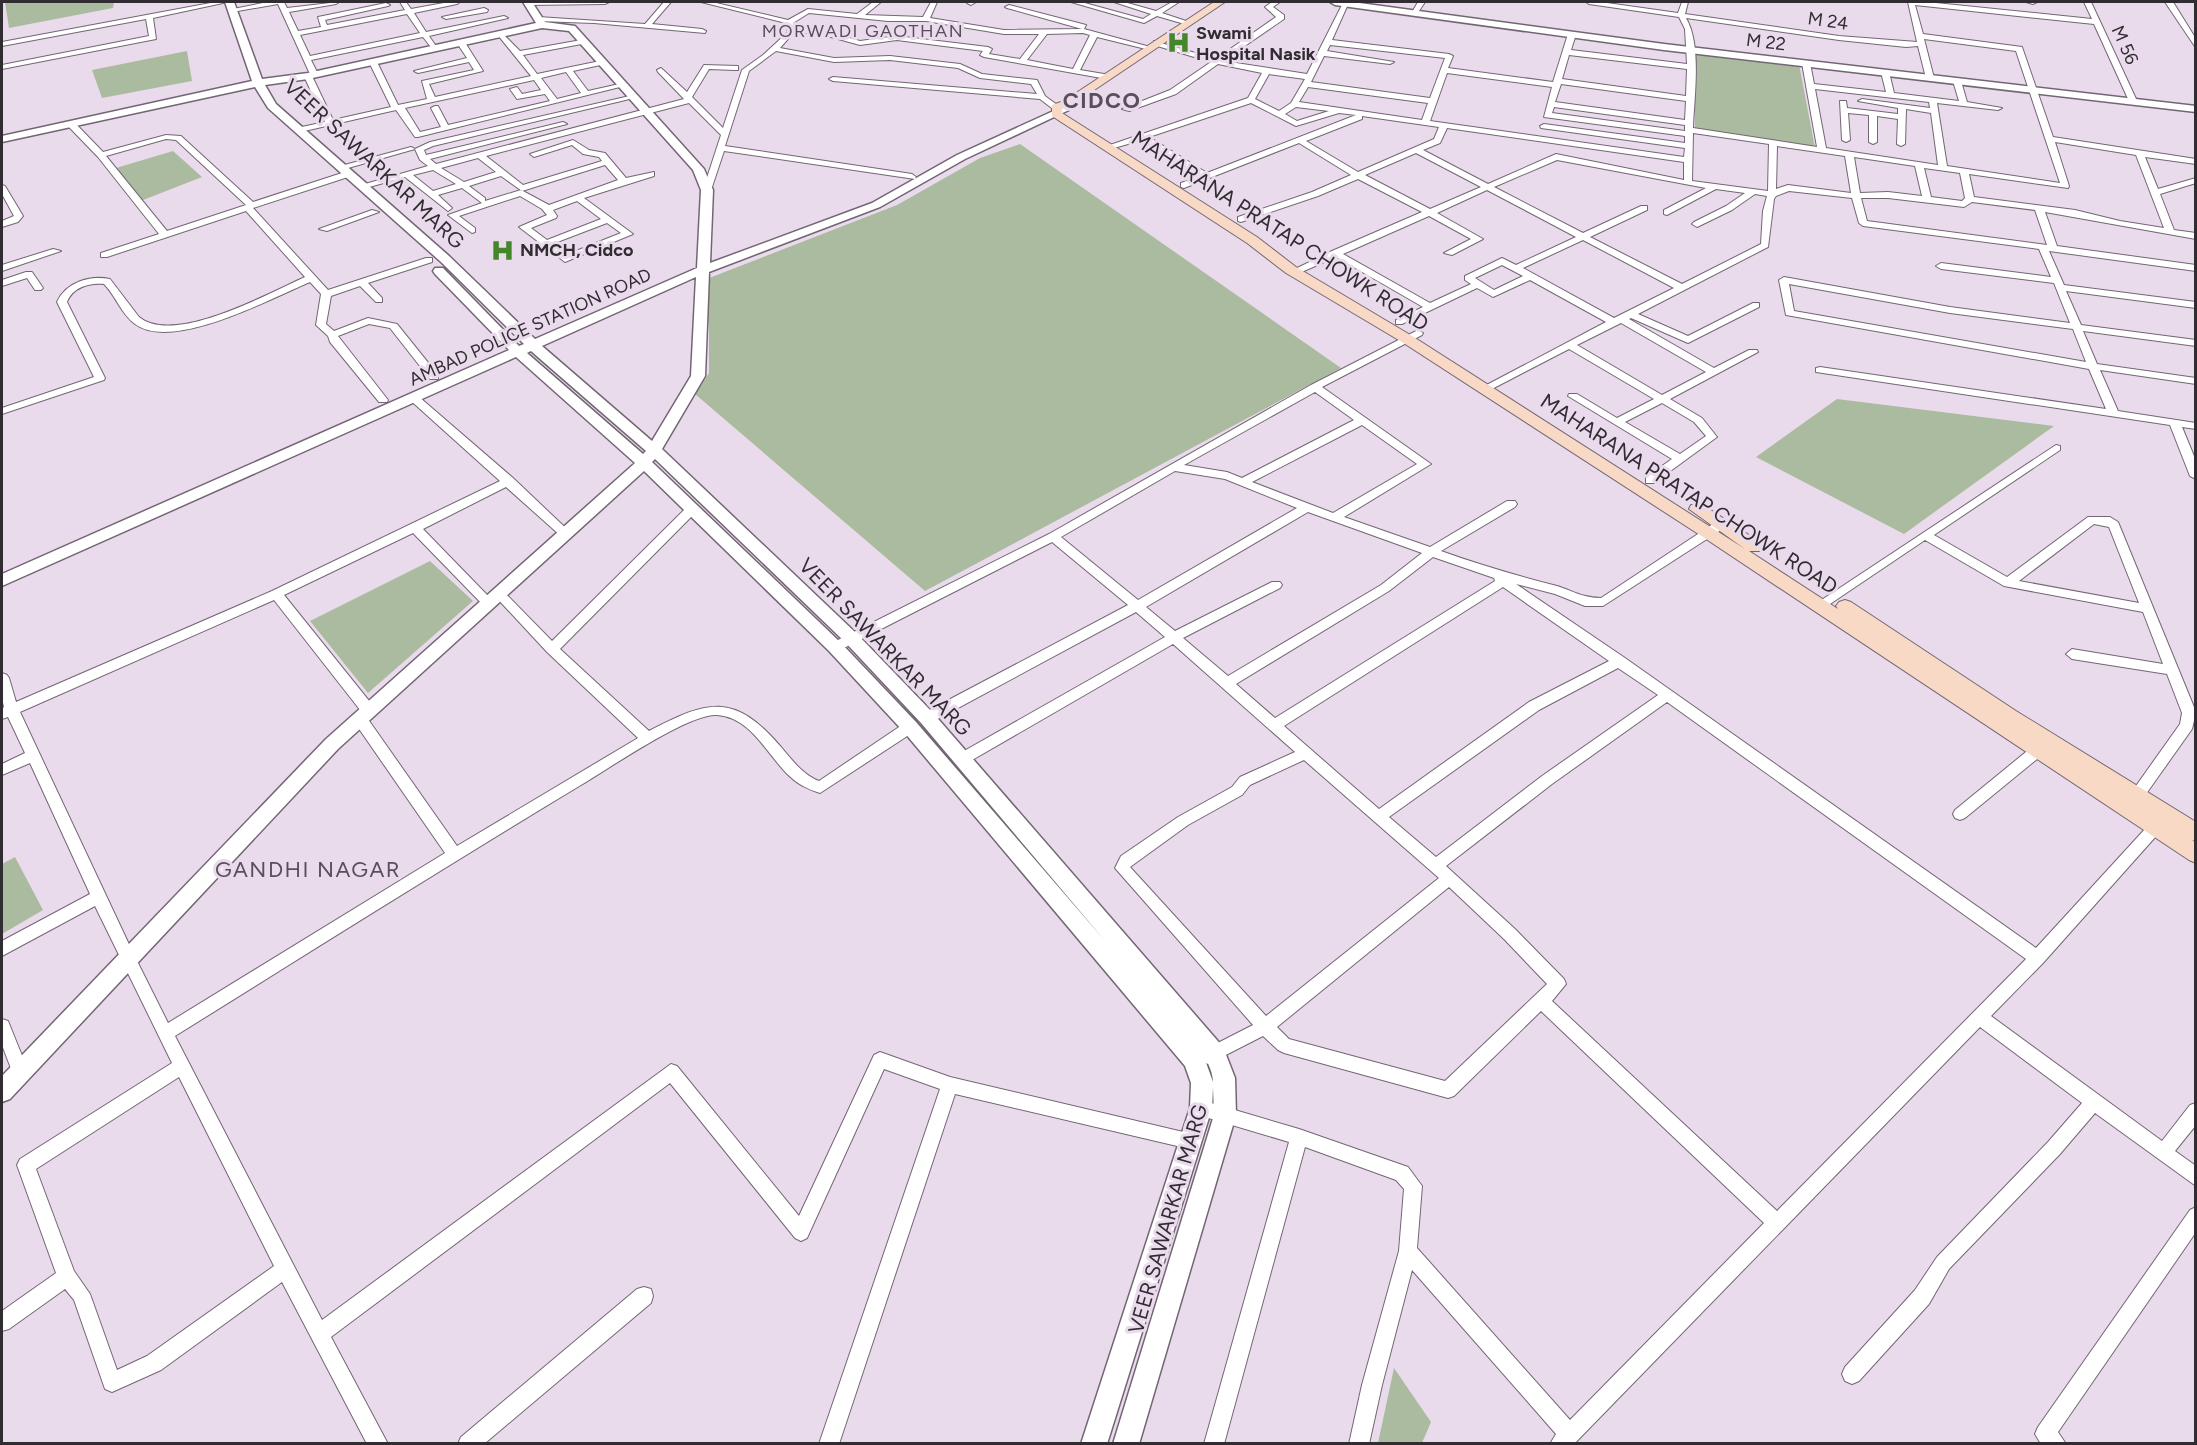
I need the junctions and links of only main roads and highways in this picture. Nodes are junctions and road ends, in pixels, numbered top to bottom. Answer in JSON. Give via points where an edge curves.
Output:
{"nodes":[{"id":1,"x":1220,"y":2,"type":"edge"},
{"id":2,"x":1061,"y":108,"type":"joint"},
{"id":3,"x":1115,"y":146,"type":"junction"},
{"id":4,"x":1301,"y":269,"type":"junction"},
{"id":5,"x":1412,"y":336,"type":"junction"},
{"id":6,"x":1490,"y":387,"type":"junction"},
{"id":7,"x":1715,"y":528,"type":"junction"},
{"id":8,"x":1826,"y":601,"type":"junction"},
{"id":9,"x":2160,"y":822,"type":"junction"},
{"id":10,"x":2196,"y":834,"type":"edge"},
{"id":11,"x":2196,"y":854,"type":"edge"}],
"edges":[{"from":1,"to":2,"type":"main road","name":"AMBAD POLICE STATION ROAD"},
{"from":2,"to":3,"type":"main road","name":"MAHARANA PRATAP CHOWK ROAD"},
{"from":3,"to":4,"type":"main road","name":"MAHARANA PRATAP CHOWK ROAD"},
{"from":3,"to":4,"type":"main road","name":"MAHARANA PRATAP CHOWK ROAD","via":[[1241,219]]},
{"from":4,"to":5,"type":"main road","name":"MAHARANA PRATAP CHOWK ROAD"},
{"from":4,"to":5,"type":"main road","name":"MAHARANA PRATAP CHOWK ROAD","via":[[1399,322]]},
{"from":5,"to":6,"type":"main road","name":"MAHARANA PRATAP CHOWK ROAD"},
{"from":6,"to":7,"type":"main road","name":"MAHARANA PRATAP CHOWK ROAD"},
{"from":6,"to":7,"type":"main road","name":"MAHARANA PRATAP CHOWK ROAD","via":[[1650,480]]},
{"from":7,"to":8,"type":"main road","name":"MAHARANA PRATAP CHOWK ROAD"},
{"from":8,"to":9,"type":"main road","name":"MAHARANA PRATAP CHOWK ROAD","via":[[2037,751]]},
{"from":8,"to":9,"type":"main road","name":"MAHARANA PRATAP CHOWK ROAD","via":[[2136,798]]},
{"from":9,"to":10,"type":"main road","name":"MAHARANA PRATAP CHOWK ROAD"},
{"from":9,"to":11,"type":"main road","name":"MAHARANA PRATAP CHOWK ROAD"}]}
